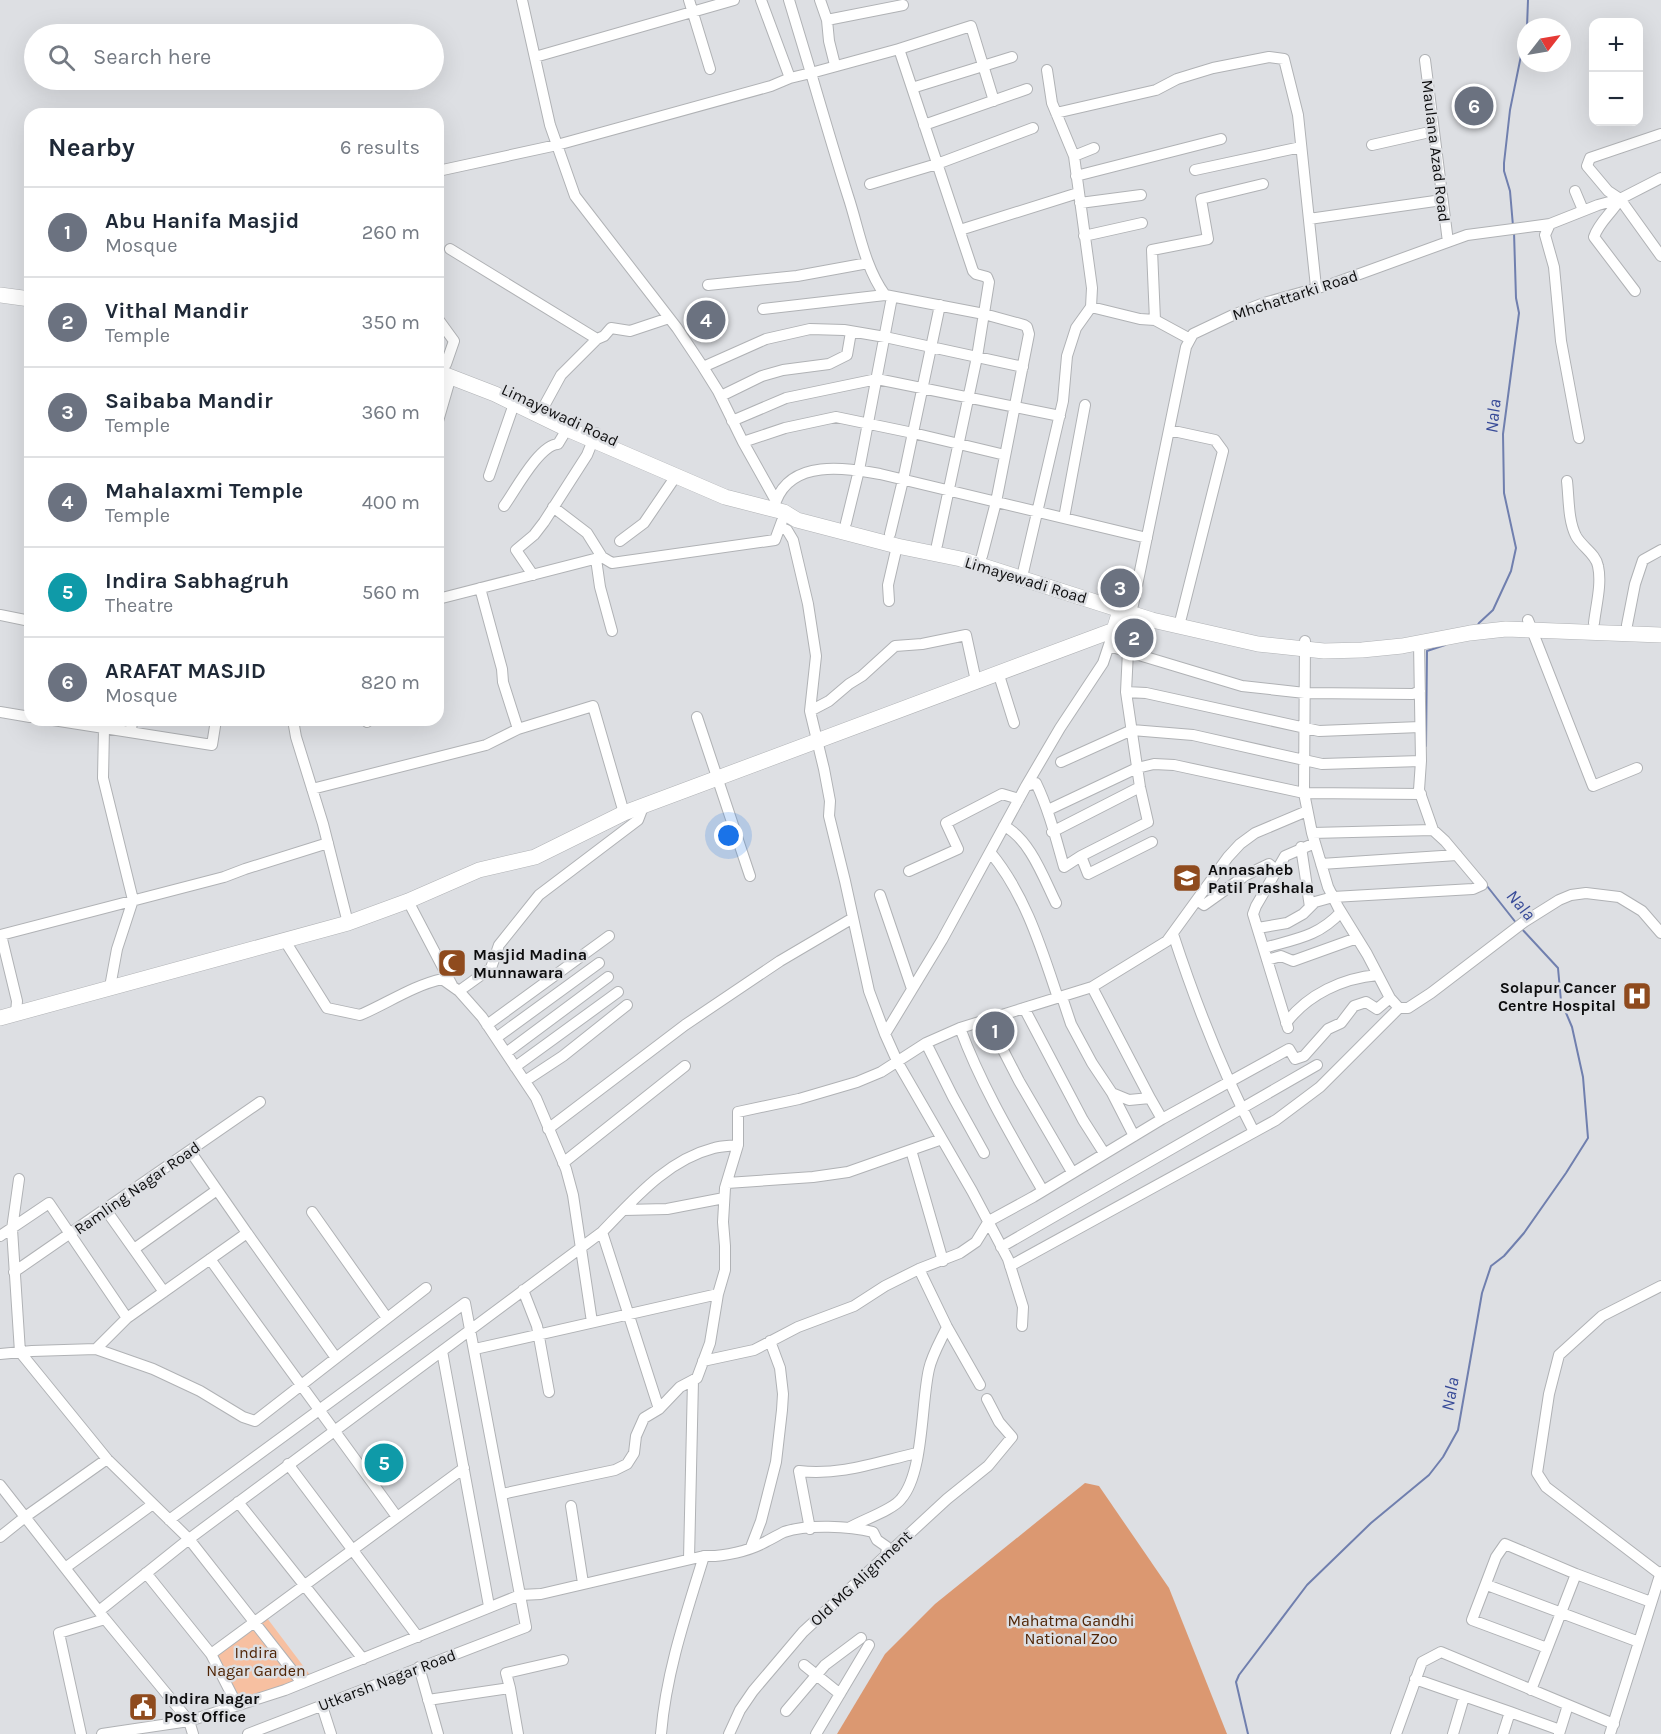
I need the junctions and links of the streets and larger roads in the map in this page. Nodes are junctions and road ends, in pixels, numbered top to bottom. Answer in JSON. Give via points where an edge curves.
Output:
{"nodes":[{"id":1,"x":522,"y":0,"type":"edge"},
{"id":2,"x":689,"y":0,"type":"edge"},
{"id":3,"x":734,"y":0,"type":"edge"},
{"id":4,"x":761,"y":0,"type":"edge"},
{"id":5,"x":789,"y":0,"type":"edge"},
{"id":6,"x":820,"y":0,"type":"edge"},
{"id":7,"x":903,"y":4,"type":"dead end"},
{"id":8,"x":693,"y":12,"type":"junction"},
{"id":9,"x":827,"y":20,"type":"junction"},
{"id":10,"x":899,"y":50,"type":"junction"},
{"id":11,"x":535,"y":57,"type":"junction"},
{"id":12,"x":1012,"y":57,"type":"dead end"},
{"id":13,"x":1425,"y":60,"type":"dead end"},
{"id":14,"x":836,"y":65,"type":"junction"},
{"id":15,"x":983,"y":66,"type":"junction"},
{"id":16,"x":710,"y":69,"type":"dead end"},
{"id":17,"x":1047,"y":70,"type":"dead end"},
{"id":18,"x":811,"y":73,"type":"junction"},
{"id":19,"x":790,"y":78,"type":"junction"},
{"id":20,"x":912,"y":88,"type":"junction"},
{"id":21,"x":1027,"y":89,"type":"dead end"},
{"id":22,"x":994,"y":101,"type":"junction"},
{"id":23,"x":1056,"y":113,"type":"junction"},
{"id":24,"x":924,"y":125,"type":"junction"},
{"id":25,"x":1034,"y":128,"type":"dead end"},
{"id":26,"x":1434,"y":131,"type":"junction"},
{"id":27,"x":1661,"y":135,"type":"edge"},
{"id":28,"x":1221,"y":139,"type":"dead end"},
{"id":29,"x":557,"y":145,"type":"junction"},
{"id":30,"x":1372,"y":145,"type":"dead end"},
{"id":31,"x":1301,"y":147,"type":"junction"},
{"id":32,"x":1094,"y":148,"type":"dead end"},
{"id":33,"x":1074,"y":156,"type":"junction"},
{"id":34,"x":937,"y":164,"type":"junction"},
{"id":35,"x":444,"y":170,"type":"edge"},
{"id":36,"x":1195,"y":170,"type":"dead end"},
{"id":37,"x":1076,"y":176,"type":"junction"},
{"id":38,"x":1659,"y":183,"type":"edge"},
{"id":39,"x":870,"y":184,"type":"dead end"},
{"id":40,"x":1263,"y":184,"type":"dead end"},
{"id":41,"x":1575,"y":191,"type":"dead end"},
{"id":42,"x":1141,"y":195,"type":"dead end"},
{"id":43,"x":1079,"y":198,"type":"junction"},
{"id":44,"x":1620,"y":199,"type":"junction"},
{"id":45,"x":1442,"y":200,"type":"junction"},
{"id":46,"x":1583,"y":210,"type":"junction"},
{"id":47,"x":1309,"y":219,"type":"junction"},
{"id":48,"x":1142,"y":224,"type":"dead end"},
{"id":49,"x":1550,"y":224,"type":"junction"},
{"id":50,"x":960,"y":230,"type":"junction"},
{"id":51,"x":1084,"y":236,"type":"junction"},
{"id":52,"x":1448,"y":242,"type":"junction"},
{"id":53,"x":450,"y":249,"type":"dead end"},
{"id":54,"x":1661,"y":256,"type":"edge"},
{"id":55,"x":868,"y":263,"type":"junction"},
{"id":56,"x":708,"y":285,"type":"dead end"},
{"id":57,"x":1316,"y":288,"type":"junction"},
{"id":58,"x":1635,"y":291,"type":"dead end"},
{"id":59,"x":0,"y":295,"type":"edge"},
{"id":60,"x":889,"y":296,"type":"junction"},
{"id":61,"x":24,"y":298,"type":"edge"},
{"id":62,"x":0,"y":304,"type":"edge"},
{"id":63,"x":940,"y":305,"type":"junction"},
{"id":64,"x":24,"y":307,"type":"edge"},
{"id":65,"x":1091,"y":307,"type":"junction"},
{"id":66,"x":763,"y":309,"type":"dead end"},
{"id":67,"x":984,"y":314,"type":"junction"},
{"id":68,"x":669,"y":318,"type":"junction"},
{"id":69,"x":1155,"y":320,"type":"junction"},
{"id":70,"x":444,"y":327,"type":"edge"},
{"id":71,"x":851,"y":332,"type":"junction"},
{"id":72,"x":885,"y":337,"type":"junction"},
{"id":73,"x":597,"y":339,"type":"junction"},
{"id":74,"x":1190,"y":339,"type":"junction"},
{"id":75,"x":932,"y":347,"type":"junction"},
{"id":76,"x":977,"y":357,"type":"junction"},
{"id":77,"x":444,"y":366,"type":"edge"},
{"id":78,"x":703,"y":367,"type":"junction"},
{"id":79,"x":1023,"y":368,"type":"junction"},
{"id":80,"x":444,"y":369,"type":"edge"},
{"id":81,"x":444,"y":369,"type":"edge"},
{"id":82,"x":877,"y":379,"type":"junction"},
{"id":83,"x":923,"y":389,"type":"junction"},
{"id":84,"x":721,"y":396,"type":"junction"},
{"id":85,"x":969,"y":398,"type":"junction"},
{"id":86,"x":514,"y":404,"type":"junction"},
{"id":87,"x":1085,"y":405,"type":"dead end"},
{"id":88,"x":1015,"y":407,"type":"junction"},
{"id":89,"x":543,"y":408,"type":"junction"},
{"id":90,"x":1060,"y":416,"type":"junction"},
{"id":91,"x":732,"y":421,"type":"junction"},
{"id":92,"x":868,"y":423,"type":"junction"},
{"id":93,"x":567,"y":429,"type":"junction"},
{"id":94,"x":1169,"y":430,"type":"junction"},
{"id":95,"x":913,"y":433,"type":"junction"},
{"id":96,"x":595,"y":437,"type":"junction"},
{"id":97,"x":1579,"y":438,"type":"dead end"},
{"id":98,"x":743,"y":441,"type":"junction"},
{"id":99,"x":959,"y":444,"type":"junction"},
{"id":100,"x":1005,"y":455,"type":"junction"},
{"id":101,"x":859,"y":471,"type":"junction"},
{"id":102,"x":489,"y":476,"type":"dead end"},
{"id":103,"x":676,"y":476,"type":"junction"},
{"id":104,"x":903,"y":480,"type":"junction"},
{"id":105,"x":1566,"y":481,"type":"dead end"},
{"id":106,"x":950,"y":491,"type":"junction"},
{"id":107,"x":746,"y":501,"type":"junction"},
{"id":108,"x":996,"y":502,"type":"junction"},
{"id":109,"x":504,"y":506,"type":"dead end"},
{"id":110,"x":553,"y":507,"type":"junction"},
{"id":111,"x":778,"y":512,"type":"junction"},
{"id":112,"x":1038,"y":512,"type":"junction"},
{"id":113,"x":1064,"y":518,"type":"junction"},
{"id":114,"x":846,"y":523,"type":"junction"},
{"id":115,"x":1147,"y":538,"type":"junction"},
{"id":116,"x":893,"y":540,"type":"junction"},
{"id":117,"x":620,"y":541,"type":"dead end"},
{"id":118,"x":937,"y":545,"type":"junction"},
{"id":119,"x":1661,"y":550,"type":"edge"},
{"id":120,"x":982,"y":556,"type":"junction"},
{"id":121,"x":599,"y":558,"type":"junction"},
{"id":122,"x":1023,"y":573,"type":"junction"},
{"id":123,"x":533,"y":575,"type":"junction"},
{"id":124,"x":480,"y":588,"type":"junction"},
{"id":125,"x":444,"y":597,"type":"edge"},
{"id":126,"x":889,"y":601,"type":"dead end"},
{"id":127,"x":1125,"y":605,"type":"junction"},
{"id":128,"x":0,"y":615,"type":"edge"},
{"id":129,"x":1181,"y":618,"type":"junction"},
{"id":130,"x":24,"y":620,"type":"edge"},
{"id":131,"x":1594,"y":623,"type":"junction"},
{"id":132,"x":1530,"y":624,"type":"junction"},
{"id":133,"x":1627,"y":625,"type":"junction"},
{"id":134,"x":1661,"y":627,"type":"edge"},
{"id":135,"x":1469,"y":628,"type":"junction"},
{"id":136,"x":1114,"y":630,"type":"junction"},
{"id":137,"x":612,"y":631,"type":"dead end"},
{"id":138,"x":1661,"y":635,"type":"edge"},
{"id":139,"x":1419,"y":643,"type":"junction"},
{"id":140,"x":1305,"y":645,"type":"junction"},
{"id":141,"x":1109,"y":646,"type":"junction"},
{"id":142,"x":1128,"y":651,"type":"junction"},
{"id":143,"x":998,"y":672,"type":"junction"},
{"id":144,"x":976,"y":681,"type":"junction"},
{"id":145,"x":1420,"y":691,"type":"junction"},
{"id":146,"x":1126,"y":692,"type":"junction"},
{"id":147,"x":1305,"y":693,"type":"junction"},
{"id":148,"x":810,"y":711,"type":"junction"},
{"id":149,"x":0,"y":712,"type":"edge"},
{"id":150,"x":24,"y":716,"type":"edge"},
{"id":151,"x":697,"y":717,"type":"dead end"},
{"id":152,"x":1014,"y":723,"type":"dead end"},
{"id":153,"x":98,"y":726,"type":"edge"},
{"id":154,"x":131,"y":726,"type":"edge"},
{"id":155,"x":215,"y":726,"type":"edge"},
{"id":156,"x":294,"y":726,"type":"edge"},
{"id":157,"x":1420,"y":727,"type":"junction"},
{"id":158,"x":104,"y":728,"type":"junction"},
{"id":159,"x":1305,"y":728,"type":"junction"},
{"id":160,"x":518,"y":729,"type":"junction"},
{"id":161,"x":1132,"y":730,"type":"junction"},
{"id":162,"x":130,"y":732,"type":"junction"},
{"id":163,"x":819,"y":742,"type":"junction"},
{"id":164,"x":1305,"y":759,"type":"junction"},
{"id":165,"x":1421,"y":761,"type":"junction"},
{"id":166,"x":1061,"y":762,"type":"dead end"},
{"id":167,"x":1137,"y":768,"type":"junction"},
{"id":168,"x":1638,"y":768,"type":"dead end"},
{"id":169,"x":718,"y":779,"type":"junction"},
{"id":170,"x":1026,"y":786,"type":"junction"},
{"id":171,"x":1140,"y":787,"type":"junction"},
{"id":172,"x":312,"y":789,"type":"junction"},
{"id":173,"x":1304,"y":793,"type":"junction"},
{"id":174,"x":1421,"y":794,"type":"junction"},
{"id":175,"x":1019,"y":799,"type":"junction"},
{"id":176,"x":643,"y":807,"type":"junction"},
{"id":177,"x":1048,"y":810,"type":"junction"},
{"id":178,"x":1307,"y":811,"type":"junction"},
{"id":179,"x":624,"y":813,"type":"junction"},
{"id":180,"x":1004,"y":826,"type":"junction"},
{"id":181,"x":1433,"y":830,"type":"junction"},
{"id":182,"x":1052,"y":832,"type":"junction"},
{"id":183,"x":1314,"y":838,"type":"junction"},
{"id":184,"x":1152,"y":842,"type":"dead end"},
{"id":185,"x":328,"y":843,"type":"junction"},
{"id":186,"x":1301,"y":848,"type":"junction"},
{"id":187,"x":990,"y":852,"type":"junction"},
{"id":188,"x":1457,"y":855,"type":"junction"},
{"id":189,"x":1081,"y":856,"type":"junction"},
{"id":190,"x":1321,"y":864,"type":"junction"},
{"id":191,"x":1276,"y":870,"type":"junction"},
{"id":192,"x":909,"y":871,"type":"dead end"},
{"id":193,"x":750,"y":876,"type":"dead end"},
{"id":194,"x":880,"y":895,"type":"dead end"},
{"id":195,"x":1333,"y":897,"type":"junction"},
{"id":196,"x":133,"y":900,"type":"junction"},
{"id":197,"x":1197,"y":900,"type":"junction"},
{"id":198,"x":408,"y":901,"type":"junction"},
{"id":199,"x":1056,"y":903,"type":"dead end"},
{"id":200,"x":1310,"y":907,"type":"junction"},
{"id":201,"x":1341,"y":912,"type":"junction"},
{"id":202,"x":853,"y":918,"type":"junction"},
{"id":203,"x":348,"y":923,"type":"junction"},
{"id":204,"x":1258,"y":928,"type":"junction"},
{"id":205,"x":0,"y":933,"type":"edge"},
{"id":206,"x":1661,"y":933,"type":"edge"},
{"id":207,"x":1173,"y":934,"type":"junction"},
{"id":208,"x":609,"y":936,"type":"dead end"},
{"id":209,"x":1357,"y":938,"type":"junction"},
{"id":210,"x":285,"y":941,"type":"junction"},
{"id":211,"x":1263,"y":948,"type":"junction"},
{"id":212,"x":1267,"y":960,"type":"junction"},
{"id":213,"x":599,"y":963,"type":"dead end"},
{"id":214,"x":5,"y":965,"type":"edge"},
{"id":215,"x":1378,"y":975,"type":"junction"},
{"id":216,"x":608,"y":977,"type":"dead end"},
{"id":217,"x":110,"y":987,"type":"junction"},
{"id":218,"x":1092,"y":987,"type":"junction"},
{"id":219,"x":457,"y":989,"type":"junction"},
{"id":220,"x":912,"y":989,"type":"junction"},
{"id":221,"x":618,"y":992,"type":"dead end"},
{"id":222,"x":1060,"y":998,"type":"junction"},
{"id":223,"x":1390,"y":998,"type":"junction"},
{"id":224,"x":627,"y":1005,"type":"dead end"},
{"id":225,"x":1024,"y":1008,"type":"junction"},
{"id":226,"x":1399,"y":1008,"type":"junction"},
{"id":227,"x":16,"y":1013,"type":"junction"},
{"id":228,"x":0,"y":1018,"type":"edge"},
{"id":229,"x":487,"y":1025,"type":"junction"},
{"id":230,"x":960,"y":1028,"type":"junction"},
{"id":231,"x":885,"y":1034,"type":"junction"},
{"id":232,"x":496,"y":1038,"type":"junction"},
{"id":233,"x":926,"y":1043,"type":"junction"},
{"id":234,"x":1002,"y":1048,"type":"dead end"},
{"id":235,"x":506,"y":1053,"type":"junction"},
{"id":236,"x":898,"y":1063,"type":"junction"},
{"id":237,"x":1317,"y":1065,"type":"dead end"},
{"id":238,"x":685,"y":1066,"type":"dead end"},
{"id":239,"x":515,"y":1067,"type":"junction"},
{"id":240,"x":525,"y":1081,"type":"junction"},
{"id":241,"x":1230,"y":1083,"type":"junction"},
{"id":242,"x":1112,"y":1093,"type":"junction"},
{"id":243,"x":1150,"y":1098,"type":"junction"},
{"id":244,"x":260,"y":1102,"type":"dead end"},
{"id":245,"x":1242,"y":1109,"type":"junction"},
{"id":246,"x":1161,"y":1119,"type":"junction"},
{"id":247,"x":548,"y":1129,"type":"junction"},
{"id":248,"x":1254,"y":1132,"type":"junction"},
{"id":249,"x":1134,"y":1136,"type":"junction"},
{"id":250,"x":942,"y":1138,"type":"junction"},
{"id":251,"x":738,"y":1145,"type":"junction"},
{"id":252,"x":911,"y":1150,"type":"junction"},
{"id":253,"x":189,"y":1151,"type":"junction"},
{"id":254,"x":984,"y":1153,"type":"dead end"},
{"id":255,"x":1104,"y":1153,"type":"junction"},
{"id":256,"x":563,"y":1163,"type":"junction"},
{"id":257,"x":1072,"y":1172,"type":"junction"},
{"id":258,"x":19,"y":1179,"type":"dead end"},
{"id":259,"x":727,"y":1183,"type":"junction"},
{"id":260,"x":217,"y":1190,"type":"junction"},
{"id":261,"x":1043,"y":1191,"type":"junction"},
{"id":262,"x":724,"y":1198,"type":"junction"},
{"id":263,"x":624,"y":1209,"type":"junction"},
{"id":264,"x":106,"y":1210,"type":"junction"},
{"id":265,"x":312,"y":1212,"type":"dead end"},
{"id":266,"x":989,"y":1221,"type":"junction"},
{"id":267,"x":12,"y":1229,"type":"junction"},
{"id":268,"x":602,"y":1232,"type":"junction"},
{"id":269,"x":247,"y":1233,"type":"junction"},
{"id":270,"x":70,"y":1234,"type":"junction"},
{"id":271,"x":0,"y":1236,"type":"edge"},
{"id":272,"x":1001,"y":1247,"type":"junction"},
{"id":273,"x":581,"y":1248,"type":"junction"},
{"id":274,"x":134,"y":1249,"type":"junction"},
{"id":275,"x":210,"y":1260,"type":"junction"},
{"id":276,"x":943,"y":1261,"type":"junction"},
{"id":277,"x":1010,"y":1266,"type":"junction"},
{"id":278,"x":920,"y":1269,"type":"junction"},
{"id":279,"x":14,"y":1272,"type":"junction"},
{"id":280,"x":1661,"y":1286,"type":"edge"},
{"id":281,"x":426,"y":1288,"type":"dead end"},
{"id":282,"x":523,"y":1290,"type":"junction"},
{"id":283,"x":164,"y":1292,"type":"junction"},
{"id":284,"x":718,"y":1294,"type":"junction"},
{"id":285,"x":630,"y":1314,"type":"junction"},
{"id":286,"x":127,"y":1318,"type":"junction"},
{"id":287,"x":387,"y":1318,"type":"junction"},
{"id":288,"x":592,"y":1322,"type":"junction"},
{"id":289,"x":1022,"y":1326,"type":"dead end"},
{"id":290,"x":947,"y":1327,"type":"junction"},
{"id":291,"x":471,"y":1329,"type":"junction"},
{"id":292,"x":538,"y":1335,"type":"junction"},
{"id":293,"x":770,"y":1341,"type":"junction"},
{"id":294,"x":475,"y":1348,"type":"junction"},
{"id":295,"x":96,"y":1349,"type":"junction"},
{"id":296,"x":442,"y":1351,"type":"junction"},
{"id":297,"x":20,"y":1352,"type":"junction"},
{"id":298,"x":0,"y":1354,"type":"edge"},
{"id":299,"x":336,"y":1358,"type":"junction"},
{"id":300,"x":703,"y":1360,"type":"junction"},
{"id":301,"x":693,"y":1380,"type":"junction"},
{"id":302,"x":980,"y":1385,"type":"dead end"},
{"id":303,"x":300,"y":1386,"type":"junction"},
{"id":304,"x":549,"y":1392,"type":"dead end"},
{"id":305,"x":987,"y":1399,"type":"dead end"},
{"id":306,"x":658,"y":1409,"type":"junction"},
{"id":307,"x":319,"y":1410,"type":"junction"},
{"id":308,"x":334,"y":1430,"type":"junction"},
{"id":309,"x":917,"y":1454,"type":"junction"},
{"id":310,"x":107,"y":1459,"type":"junction"},
{"id":311,"x":288,"y":1464,"type":"junction"},
{"id":312,"x":464,"y":1468,"type":"junction"},
{"id":313,"x":0,"y":1485,"type":"edge"},
{"id":314,"x":502,"y":1494,"type":"junction"},
{"id":315,"x":237,"y":1502,"type":"junction"},
{"id":316,"x":153,"y":1504,"type":"junction"},
{"id":317,"x":571,"y":1506,"type":"dead end"},
{"id":318,"x":25,"y":1517,"type":"junction"},
{"id":319,"x":397,"y":1517,"type":"junction"},
{"id":320,"x":169,"y":1520,"type":"junction"},
{"id":321,"x":849,"y":1528,"type":"junction"},
{"id":322,"x":810,"y":1529,"type":"junction"},
{"id":323,"x":0,"y":1538,"type":"edge"},
{"id":324,"x":189,"y":1539,"type":"junction"},
{"id":325,"x":752,"y":1547,"type":"junction"},
{"id":326,"x":352,"y":1550,"type":"junction"},
{"id":327,"x":886,"y":1555,"type":"junction"},
{"id":328,"x":704,"y":1556,"type":"junction"},
{"id":329,"x":689,"y":1559,"type":"junction"},
{"id":330,"x":65,"y":1568,"type":"junction"},
{"id":331,"x":146,"y":1573,"type":"junction"},
{"id":332,"x":1661,"y":1573,"type":"edge"},
{"id":333,"x":1576,"y":1574,"type":"junction"},
{"id":334,"x":583,"y":1583,"type":"junction"},
{"id":335,"x":303,"y":1585,"type":"junction"},
{"id":336,"x":1487,"y":1585,"type":"junction"},
{"id":337,"x":520,"y":1595,"type":"junction"},
{"id":338,"x":1651,"y":1602,"type":"junction"},
{"id":339,"x":489,"y":1606,"type":"junction"},
{"id":340,"x":1561,"y":1612,"type":"junction"},
{"id":341,"x":102,"y":1615,"type":"junction"},
{"id":342,"x":253,"y":1622,"type":"junction"},
{"id":343,"x":418,"y":1637,"type":"junction"},
{"id":344,"x":1639,"y":1642,"type":"junction"},
{"id":345,"x":1547,"y":1648,"type":"junction"},
{"id":346,"x":211,"y":1654,"type":"junction"},
{"id":347,"x":363,"y":1659,"type":"junction"},
{"id":348,"x":563,"y":1660,"type":"dead end"},
{"id":349,"x":804,"y":1665,"type":"dead end"},
{"id":350,"x":419,"y":1667,"type":"junction"},
{"id":351,"x":817,"y":1675,"type":"junction"},
{"id":352,"x":1414,"y":1679,"type":"junction"},
{"id":353,"x":302,"y":1683,"type":"junction"},
{"id":354,"x":510,"y":1688,"type":"junction"},
{"id":355,"x":1531,"y":1690,"type":"junction"},
{"id":356,"x":840,"y":1694,"type":"junction"},
{"id":357,"x":1464,"y":1697,"type":"junction"},
{"id":358,"x":428,"y":1700,"type":"junction"},
{"id":359,"x":237,"y":1705,"type":"junction"},
{"id":360,"x":1568,"y":1705,"type":"junction"},
{"id":361,"x":322,"y":1706,"type":"junction"},
{"id":362,"x":786,"y":1711,"type":"dead end"},
{"id":363,"x":1510,"y":1712,"type":"junction"},
{"id":364,"x":189,"y":1721,"type":"junction"},
{"id":365,"x":1612,"y":1729,"type":"edge"},
{"id":366,"x":1559,"y":1732,"type":"edge"},
{"id":367,"x":81,"y":1734,"type":"edge"},
{"id":368,"x":102,"y":1734,"type":"edge"},
{"id":369,"x":193,"y":1734,"type":"edge"},
{"id":370,"x":248,"y":1734,"type":"edge"},
{"id":371,"x":331,"y":1734,"type":"edge"},
{"id":372,"x":438,"y":1734,"type":"edge"},
{"id":373,"x":518,"y":1734,"type":"edge"},
{"id":374,"x":660,"y":1734,"type":"edge"},
{"id":375,"x":729,"y":1734,"type":"edge"},
{"id":376,"x":816,"y":1734,"type":"edge"},
{"id":377,"x":1395,"y":1734,"type":"edge"},
{"id":378,"x":1453,"y":1734,"type":"edge"},
{"id":379,"x":1503,"y":1734,"type":"edge"}],
"edges":[{"from":1,"to":11,"type":"street"},
{"from":2,"to":8,"type":"street"},
{"from":3,"to":8,"type":"street"},
{"from":4,"to":19,"type":"street"},
{"from":5,"to":18,"type":"street"},
{"from":6,"to":9,"type":"street"},
{"from":7,"to":9,"type":"street"},
{"from":8,"to":11,"type":"street"},
{"from":8,"to":16,"type":"street"},
{"from":9,"to":14,"type":"street"},
{"from":10,"to":14,"type":"street"},
{"from":10,"to":15,"type":"street","via":[[971,26]]},
{"from":10,"to":20,"type":"street"},
{"from":11,"to":29,"type":"street"},
{"from":12,"to":15,"type":"street"},
{"from":13,"to":26,"type":"street","name":"Maulana Azad Road"},
{"from":14,"to":18,"type":"street"},
{"from":15,"to":20,"type":"street"},
{"from":15,"to":22,"type":"street"},
{"from":17,"to":23,"type":"street"},
{"from":18,"to":19,"type":"street"},
{"from":18,"to":55,"type":"street"},
{"from":19,"to":29,"type":"street"},
{"from":20,"to":24,"type":"street"},
{"from":21,"to":22,"type":"street"},
{"from":22,"to":24,"type":"street"},
{"from":23,"to":31,"type":"street","via":[[1156,90],[1213,68],[1269,57],[1284,59]]},
{"from":23,"to":33,"type":"street"},
{"from":24,"to":34,"type":"street"},
{"from":25,"to":34,"type":"street"},
{"from":26,"to":30,"type":"street"},
{"from":26,"to":45,"type":"street","name":"Maulana Azad Road"},
{"from":27,"to":44,"type":"street","via":[[1587,162],[1608,191]]},
{"from":28,"to":37,"type":"street"},
{"from":29,"to":35,"type":"street"},
{"from":29,"to":68,"type":"street","via":[[575,196]]},
{"from":31,"to":36,"type":"street"},
{"from":31,"to":47,"type":"street"},
{"from":32,"to":33,"type":"street"},
{"from":33,"to":37,"type":"street"},
{"from":34,"to":39,"type":"street"},
{"from":34,"to":50,"type":"street"},
{"from":37,"to":43,"type":"street"},
{"from":38,"to":44,"type":"street","name":"Mhchattarki Road"},
{"from":40,"to":69,"type":"street","via":[[1202,199],[1208,239],[1152,250]]},
{"from":41,"to":46,"type":"street"},
{"from":42,"to":43,"type":"street"},
{"from":43,"to":50,"type":"street"},
{"from":43,"to":51,"type":"street"},
{"from":44,"to":46,"type":"street","name":"Mhchattarki Road"},
{"from":44,"to":54,"type":"street"},
{"from":44,"to":58,"type":"street","via":[[1597,226],[1594,237]]},
{"from":45,"to":47,"type":"street"},
{"from":45,"to":52,"type":"street","name":"Maulana Azad Road"},
{"from":46,"to":49,"type":"street","name":"Mhchattarki Road"},
{"from":47,"to":57,"type":"street"},
{"from":48,"to":51,"type":"street"},
{"from":49,"to":52,"type":"street","name":"Mhchattarki Road","via":[[1467,235]]},
{"from":49,"to":97,"type":"street","via":[[1545,235],[1554,267],[1561,341]]},
{"from":50,"to":67,"type":"street","via":[[975,273],[989,280]]},
{"from":51,"to":65,"type":"street"},
{"from":52,"to":57,"type":"street","name":"Mhchattarki Road"},
{"from":53,"to":73,"type":"street"},
{"from":55,"to":56,"type":"street","via":[[796,276]]},
{"from":55,"to":60,"type":"street","via":[[877,283]]},
{"from":57,"to":74,"type":"street","name":"Mhchattarki Road","via":[[1233,315]]},
{"from":59,"to":61,"type":"street"},
{"from":60,"to":63,"type":"street"},
{"from":60,"to":66,"type":"street"},
{"from":60,"to":72,"type":"street"},
{"from":62,"to":64,"type":"street"},
{"from":63,"to":67,"type":"street"},
{"from":63,"to":75,"type":"street"},
{"from":65,"to":69,"type":"street"},
{"from":65,"to":90,"type":"street","via":[[1076,328],[1067,356]]},
{"from":67,"to":76,"type":"street"},
{"from":67,"to":79,"type":"street","via":[[1026,327],[1029,334]]},
{"from":68,"to":73,"type":"street","via":[[630,331],[611,328]]},
{"from":68,"to":78,"type":"street"},
{"from":69,"to":74,"type":"street"},
{"from":70,"to":77,"type":"street","via":[[454,341]]},
{"from":71,"to":72,"type":"street"},
{"from":71,"to":78,"type":"street","via":[[810,329],[766,339]]},
{"from":71,"to":84,"type":"street","via":[[847,355],[829,364],[762,376]]},
{"from":72,"to":75,"type":"street"},
{"from":72,"to":82,"type":"street"},
{"from":73,"to":89,"type":"street","via":[[561,375]]},
{"from":74,"to":94,"type":"street"},
{"from":75,"to":76,"type":"street"},
{"from":75,"to":83,"type":"street"},
{"from":76,"to":79,"type":"street"},
{"from":76,"to":85,"type":"street"},
{"from":78,"to":84,"type":"street"},
{"from":79,"to":88,"type":"street"},
{"from":80,"to":86,"type":"street","name":"Limayewadi Road"},
{"from":81,"to":89,"type":"street","name":"Limayewadi Road","via":[[486,380]]},
{"from":82,"to":83,"type":"street"},
{"from":82,"to":91,"type":"street","via":[[786,398]]},
{"from":82,"to":92,"type":"street"},
{"from":83,"to":85,"type":"street"},
{"from":83,"to":95,"type":"street"},
{"from":84,"to":91,"type":"street"},
{"from":85,"to":88,"type":"street"},
{"from":85,"to":99,"type":"street"},
{"from":86,"to":93,"type":"street","name":"Limayewadi Road"},
{"from":86,"to":102,"type":"street"},
{"from":87,"to":113,"type":"street"},
{"from":88,"to":90,"type":"street"},
{"from":88,"to":100,"type":"street"},
{"from":89,"to":96,"type":"street","name":"Limayewadi Road"},
{"from":90,"to":112,"type":"street"},
{"from":91,"to":98,"type":"street"},
{"from":92,"to":95,"type":"street"},
{"from":92,"to":98,"type":"street","via":[[836,417]]},
{"from":92,"to":101,"type":"street"},
{"from":93,"to":96,"type":"street","name":"Limayewadi Road"},
{"from":93,"to":109,"type":"street","via":[[558,444],[552,444],[529,467]]},
{"from":94,"to":115,"type":"street"},
{"from":94,"to":129,"type":"street","via":[[1215,440],[1222,451]]},
{"from":95,"to":99,"type":"street"},
{"from":95,"to":104,"type":"street"},
{"from":96,"to":103,"type":"street","name":"Limayewadi Road"},
{"from":96,"to":107,"type":"street","name":"Limayewadi Road"},
{"from":96,"to":110,"type":"street"},
{"from":98,"to":111,"type":"street"},
{"from":99,"to":100,"type":"street"},
{"from":99,"to":106,"type":"street"},
{"from":100,"to":108,"type":"street"},
{"from":101,"to":104,"type":"street"},
{"from":101,"to":111,"type":"street","via":[[821,468],[788,483],[780,491]]},
{"from":101,"to":114,"type":"street"},
{"from":103,"to":107,"type":"street","name":"Limayewadi Road","via":[[725,497]]},
{"from":103,"to":117,"type":"street","via":[[644,523]]},
{"from":104,"to":106,"type":"street"},
{"from":104,"to":116,"type":"street"},
{"from":105,"to":131,"type":"street","via":[[1572,528],[1598,565]]},
{"from":106,"to":108,"type":"street"},
{"from":106,"to":118,"type":"street"},
{"from":107,"to":111,"type":"street","name":"Limayewadi Road"},
{"from":108,"to":112,"type":"street"},
{"from":108,"to":120,"type":"street"},
{"from":110,"to":121,"type":"street","via":[[587,533]]},
{"from":110,"to":123,"type":"street","via":[[534,536],[516,550]]},
{"from":111,"to":114,"type":"street","name":"Limayewadi Road","via":[[798,511]]},
{"from":111,"to":116,"type":"street","name":"Limayewadi Road","via":[[797,520]]},
{"from":111,"to":121,"type":"street","via":[[775,540],[612,563]]},
{"from":111,"to":148,"type":"street","via":[[793,540],[813,635],[816,656]]},
{"from":112,"to":113,"type":"street"},
{"from":112,"to":122,"type":"street"},
{"from":113,"to":115,"type":"street"},
{"from":114,"to":116,"type":"street","name":"Limayewadi Road"},
{"from":115,"to":127,"type":"street"},
{"from":116,"to":118,"type":"street","name":"Limayewadi Road"},
{"from":116,"to":122,"type":"street","name":"Limayewadi Road"},
{"from":116,"to":126,"type":"street"},
{"from":118,"to":120,"type":"street","name":"Limayewadi Road"},
{"from":119,"to":133,"type":"street","via":[[1642,561]]},
{"from":120,"to":122,"type":"street","name":"Limayewadi Road"},
{"from":121,"to":123,"type":"street"},
{"from":121,"to":137,"type":"street"},
{"from":122,"to":127,"type":"street","name":"Limayewadi Road"},
{"from":123,"to":124,"type":"street"},
{"from":124,"to":125,"type":"street"},
{"from":124,"to":160,"type":"street"},
{"from":127,"to":129,"type":"street","name":"Limayewadi Road"},
{"from":127,"to":136,"type":"street"},
{"from":127,"to":140,"type":"street","name":"Limayewadi Road","via":[[1152,620],[1223,637],[1258,644]]},
{"from":128,"to":130,"type":"street"},
{"from":129,"to":140,"type":"street","name":"Limayewadi Road"},
{"from":131,"to":132,"type":"street"},
{"from":131,"to":133,"type":"street"},
{"from":132,"to":135,"type":"street"},
{"from":132,"to":138,"type":"street"},
{"from":132,"to":168,"type":"street","via":[[1593,786]]},
{"from":133,"to":134,"type":"street"},
{"from":135,"to":139,"type":"street"},
{"from":135,"to":140,"type":"street"},
{"from":136,"to":141,"type":"street"},
{"from":136,"to":143,"type":"street"},
{"from":139,"to":140,"type":"street","via":[[1353,650]]},
{"from":139,"to":145,"type":"street"},
{"from":140,"to":147,"type":"street"},
{"from":141,"to":142,"type":"street"},
{"from":141,"to":170,"type":"street","via":[[1103,663]]},
{"from":142,"to":146,"type":"street"},
{"from":142,"to":147,"type":"street","via":[[1242,686]]},
{"from":143,"to":144,"type":"street"},
{"from":143,"to":152,"type":"street"},
{"from":144,"to":148,"type":"street","via":[[966,635],[895,646],[862,676]]},
{"from":144,"to":163,"type":"street"},
{"from":145,"to":147,"type":"street"},
{"from":145,"to":157,"type":"street"},
{"from":146,"to":159,"type":"street"},
{"from":146,"to":161,"type":"street"},
{"from":147,"to":159,"type":"street"},
{"from":148,"to":163,"type":"street"},
{"from":149,"to":150,"type":"street"},
{"from":151,"to":169,"type":"street"},
{"from":153,"to":158,"type":"street"},
{"from":154,"to":162,"type":"street"},
{"from":155,"to":162,"type":"street","via":[[212,745]]},
{"from":156,"to":172,"type":"street"},
{"from":157,"to":159,"type":"street","via":[[1318,731]]},
{"from":157,"to":165,"type":"street"},
{"from":158,"to":162,"type":"street"},
{"from":158,"to":196,"type":"street","via":[[103,778]]},
{"from":159,"to":164,"type":"street"},
{"from":160,"to":172,"type":"street","via":[[486,745]]},
{"from":160,"to":179,"type":"street","via":[[593,706]]},
{"from":161,"to":164,"type":"street","via":[[1193,735]]},
{"from":161,"to":166,"type":"street"},
{"from":161,"to":167,"type":"street"},
{"from":163,"to":169,"type":"street"},
{"from":163,"to":202,"type":"street","via":[[829,816]]},
{"from":164,"to":165,"type":"street","via":[[1322,764]]},
{"from":164,"to":173,"type":"street"},
{"from":165,"to":174,"type":"street"},
{"from":167,"to":171,"type":"street"},
{"from":167,"to":173,"type":"street","via":[[1174,765]]},
{"from":167,"to":177,"type":"street"},
{"from":169,"to":176,"type":"street"},
{"from":169,"to":193,"type":"street"},
{"from":170,"to":175,"type":"street"},
{"from":170,"to":177,"type":"street","via":[[1036,783]]},
{"from":171,"to":182,"type":"street"},
{"from":171,"to":189,"type":"street","via":[[1148,822]]},
{"from":172,"to":185,"type":"street"},
{"from":173,"to":174,"type":"street"},
{"from":173,"to":178,"type":"street"},
{"from":174,"to":181,"type":"street"},
{"from":175,"to":180,"type":"street"},
{"from":175,"to":192,"type":"street","via":[[1002,794],[946,823],[958,849]]},
{"from":176,"to":179,"type":"street"},
{"from":176,"to":219,"type":"street","via":[[638,820],[539,896],[499,945],[490,968]]},
{"from":177,"to":182,"type":"street"},
{"from":178,"to":183,"type":"street"},
{"from":178,"to":197,"type":"street","via":[[1255,833],[1240,844]]},
{"from":179,"to":198,"type":"street","via":[[535,857],[479,870]]},
{"from":180,"to":187,"type":"street"},
{"from":180,"to":199,"type":"street","via":[[1013,831],[1034,860]]},
{"from":181,"to":183,"type":"street"},
{"from":181,"to":188,"type":"street"},
{"from":182,"to":189,"type":"street","via":[[1064,867]]},
{"from":183,"to":186,"type":"street"},
{"from":183,"to":190,"type":"street"},
{"from":184,"to":189,"type":"street","via":[[1088,874]]},
{"from":185,"to":196,"type":"street","via":[[224,877]]},
{"from":185,"to":203,"type":"street"},
{"from":186,"to":191,"type":"street","via":[[1285,856]]},
{"from":186,"to":200,"type":"street"},
{"from":187,"to":220,"type":"street"},
{"from":187,"to":222,"type":"street","via":[[1006,872],[1032,923]]},
{"from":188,"to":190,"type":"street"},
{"from":188,"to":195,"type":"street","via":[[1482,885],[1473,890]]},
{"from":190,"to":195,"type":"street"},
{"from":191,"to":197,"type":"street","via":[[1269,864],[1204,905]]},
{"from":191,"to":204,"type":"street","via":[[1253,914]]},
{"from":194,"to":220,"type":"street"},
{"from":195,"to":200,"type":"street"},
{"from":195,"to":201,"type":"street"},
{"from":196,"to":205,"type":"street"},
{"from":196,"to":217,"type":"street"},
{"from":197,"to":207,"type":"street"},
{"from":198,"to":203,"type":"street"},
{"from":198,"to":219,"type":"street"},
{"from":200,"to":204,"type":"street","via":[[1287,923]]},
{"from":201,"to":209,"type":"street"},
{"from":201,"to":211,"type":"street","via":[[1314,933]]},
{"from":202,"to":231,"type":"street","via":[[869,991]]},
{"from":202,"to":247,"type":"street","via":[[685,1025]]},
{"from":203,"to":210,"type":"street"},
{"from":204,"to":211,"type":"street"},
{"from":205,"to":214,"type":"street"},
{"from":206,"to":226,"type":"street","via":[[1642,911],[1619,897],[1571,895],[1524,922],[1431,993],[1408,1008]]},
{"from":207,"to":218,"type":"street"},
{"from":207,"to":241,"type":"street"},
{"from":208,"to":229,"type":"street"},
{"from":209,"to":212,"type":"street","via":[[1293,961],[1281,956]]},
{"from":209,"to":215,"type":"street"},
{"from":210,"to":217,"type":"street"},
{"from":210,"to":219,"type":"street","via":[[327,1008],[360,1015],[426,982],[442,979]]},
{"from":211,"to":212,"type":"street"},
{"from":212,"to":215,"type":"street","via":[[1287,1025],[1302,1005],[1335,985]]},
{"from":213,"to":232,"type":"street"},
{"from":214,"to":227,"type":"street","via":[[17,1001]]},
{"from":215,"to":223,"type":"street"},
{"from":216,"to":235,"type":"street"},
{"from":217,"to":227,"type":"street"},
{"from":218,"to":222,"type":"street"},
{"from":218,"to":243,"type":"street"},
{"from":219,"to":229,"type":"street"},
{"from":220,"to":231,"type":"street"},
{"from":221,"to":239,"type":"street"},
{"from":222,"to":225,"type":"street"},
{"from":222,"to":242,"type":"street"},
{"from":223,"to":226,"type":"street"},
{"from":223,"to":241,"type":"street","via":[[1377,1009],[1366,1002],[1354,1006],[1304,1056],[1295,1059],[1289,1049]]},
{"from":224,"to":240,"type":"street"},
{"from":225,"to":230,"type":"street"},
{"from":225,"to":255,"type":"street"},
{"from":226,"to":248,"type":"street","via":[[1320,1087]]},
{"from":227,"to":228,"type":"street"},
{"from":229,"to":232,"type":"street"},
{"from":230,"to":233,"type":"street"},
{"from":230,"to":261,"type":"street","via":[[974,1066]]},
{"from":231,"to":236,"type":"street"},
{"from":232,"to":235,"type":"street"},
{"from":233,"to":236,"type":"street"},
{"from":233,"to":254,"type":"street"},
{"from":234,"to":257,"type":"street"},
{"from":235,"to":239,"type":"street"},
{"from":236,"to":250,"type":"street"},
{"from":236,"to":251,"type":"street","via":[[857,1082],[738,1112]]},
{"from":237,"to":245,"type":"street"},
{"from":238,"to":256,"type":"street"},
{"from":239,"to":240,"type":"street"},
{"from":240,"to":247,"type":"street"},
{"from":241,"to":245,"type":"street"},
{"from":241,"to":246,"type":"street"},
{"from":242,"to":243,"type":"street","via":[[1129,1100]]},
{"from":242,"to":249,"type":"street"},
{"from":243,"to":246,"type":"street"},
{"from":244,"to":253,"type":"street","name":"Ramling Nagar Road"},
{"from":245,"to":248,"type":"street"},
{"from":245,"to":272,"type":"street"},
{"from":246,"to":249,"type":"street"},
{"from":247,"to":256,"type":"street"},
{"from":248,"to":277,"type":"street"},
{"from":249,"to":255,"type":"street"},
{"from":250,"to":252,"type":"street"},
{"from":250,"to":266,"type":"street"},
{"from":251,"to":259,"type":"street"},
{"from":251,"to":263,"type":"street","via":[[714,1148],[674,1165]]},
{"from":252,"to":259,"type":"street","via":[[848,1172]]},
{"from":252,"to":276,"type":"street"},
{"from":253,"to":260,"type":"street"},
{"from":253,"to":264,"type":"street","name":"Ramling Nagar Road"},
{"from":255,"to":257,"type":"street"},
{"from":256,"to":273,"type":"street"},
{"from":257,"to":261,"type":"street"},
{"from":258,"to":267,"type":"street"},
{"from":259,"to":262,"type":"street"},
{"from":260,"to":269,"type":"street"},
{"from":260,"to":274,"type":"street"},
{"from":261,"to":266,"type":"street"},
{"from":262,"to":263,"type":"street","via":[[667,1209]]},
{"from":262,"to":284,"type":"street","via":[[725,1270]]},
{"from":263,"to":268,"type":"street"},
{"from":264,"to":270,"type":"street","name":"Ramling Nagar Road"},
{"from":264,"to":274,"type":"street"},
{"from":265,"to":287,"type":"street"},
{"from":266,"to":272,"type":"street"},
{"from":266,"to":276,"type":"street","via":[[976,1242]]},
{"from":267,"to":270,"type":"street","via":[[49,1203]]},
{"from":267,"to":271,"type":"street"},
{"from":267,"to":279,"type":"street"},
{"from":268,"to":273,"type":"street"},
{"from":268,"to":285,"type":"street"},
{"from":269,"to":275,"type":"street"},
{"from":269,"to":299,"type":"street"},
{"from":270,"to":279,"type":"street","name":"Ramling Nagar Road"},
{"from":270,"to":286,"type":"street"},
{"from":272,"to":277,"type":"street"},
{"from":273,"to":282,"type":"street"},
{"from":273,"to":288,"type":"street"},
{"from":274,"to":283,"type":"street"},
{"from":275,"to":283,"type":"street"},
{"from":275,"to":303,"type":"street"},
{"from":276,"to":278,"type":"street"},
{"from":277,"to":289,"type":"street","via":[[1023,1307]]},
{"from":278,"to":290,"type":"street"},
{"from":278,"to":293,"type":"street","via":[[854,1306]]},
{"from":279,"to":297,"type":"street"},
{"from":280,"to":332,"type":"street","via":[[1602,1316],[1559,1355],[1549,1394],[1538,1473],[1546,1488]]},
{"from":281,"to":287,"type":"street"},
{"from":282,"to":291,"type":"street"},
{"from":282,"to":292,"type":"street"},
{"from":283,"to":286,"type":"street"},
{"from":284,"to":285,"type":"street"},
{"from":284,"to":300,"type":"street","via":[[710,1343]]},
{"from":285,"to":288,"type":"street"},
{"from":285,"to":306,"type":"street"},
{"from":286,"to":295,"type":"street"},
{"from":287,"to":299,"type":"street"},
{"from":288,"to":292,"type":"street"},
{"from":290,"to":302,"type":"street"},
{"from":290,"to":309,"type":"street","via":[[929,1368]]},
{"from":291,"to":294,"type":"street"},
{"from":291,"to":296,"type":"street"},
{"from":291,"to":307,"type":"street","via":[[465,1303]]},
{"from":292,"to":294,"type":"street"},
{"from":292,"to":304,"type":"street"},
{"from":293,"to":300,"type":"street","via":[[754,1350]]},
{"from":293,"to":325,"type":"street","via":[[780,1368],[782,1410],[776,1462]]},
{"from":294,"to":314,"type":"street"},
{"from":295,"to":297,"type":"street"},
{"from":295,"to":303,"type":"street","via":[[153,1369],[255,1421]]},
{"from":296,"to":308,"type":"street"},
{"from":296,"to":312,"type":"street"},
{"from":297,"to":298,"type":"street"},
{"from":297,"to":310,"type":"street"},
{"from":299,"to":303,"type":"street"},
{"from":300,"to":301,"type":"street"},
{"from":301,"to":306,"type":"street"},
{"from":301,"to":329,"type":"street"},
{"from":303,"to":307,"type":"street"},
{"from":305,"to":327,"type":"street","name":"Old MG Alignment","via":[[1012,1437],[988,1466]]},
{"from":306,"to":314,"type":"street","via":[[644,1418],[634,1454],[627,1464],[615,1470]]},
{"from":307,"to":308,"type":"street"},
{"from":307,"to":320,"type":"street"},
{"from":308,"to":311,"type":"street"},
{"from":308,"to":319,"type":"street"},
{"from":309,"to":321,"type":"street","via":[[901,1500]]},
{"from":309,"to":322,"type":"street","via":[[850,1470],[799,1471]]},
{"from":310,"to":316,"type":"street"},
{"from":310,"to":318,"type":"street"},
{"from":311,"to":315,"type":"street"},
{"from":311,"to":326,"type":"street"},
{"from":312,"to":319,"type":"street"},
{"from":312,"to":339,"type":"street"},
{"from":313,"to":318,"type":"street"},
{"from":314,"to":337,"type":"street"},
{"from":315,"to":324,"type":"street"},
{"from":315,"to":335,"type":"street"},
{"from":316,"to":320,"type":"street"},
{"from":316,"to":330,"type":"street"},
{"from":317,"to":334,"type":"street"},
{"from":318,"to":323,"type":"street"},
{"from":318,"to":330,"type":"street"},
{"from":319,"to":326,"type":"street"},
{"from":320,"to":324,"type":"street"},
{"from":321,"to":322,"type":"street"},
{"from":321,"to":327,"type":"street","via":[[873,1532],[887,1547]]},
{"from":322,"to":325,"type":"street","via":[[794,1529]]},
{"from":324,"to":331,"type":"street"},
{"from":324,"to":342,"type":"street"},
{"from":325,"to":328,"type":"street","via":[[722,1557]]},
{"from":326,"to":335,"type":"street"},
{"from":326,"to":343,"type":"street"},
{"from":327,"to":375,"type":"street","name":"Old MG Alignment","via":[[787,1649],[740,1710]]},
{"from":328,"to":329,"type":"street"},
{"from":328,"to":374,"type":"street","via":[[678,1640]]},
{"from":329,"to":334,"type":"street"},
{"from":330,"to":341,"type":"street"},
{"from":331,"to":341,"type":"street"},
{"from":331,"to":346,"type":"street"},
{"from":332,"to":338,"type":"street"},
{"from":333,"to":336,"type":"street","via":[[1505,1544],[1496,1557]]},
{"from":333,"to":338,"type":"street"},
{"from":333,"to":340,"type":"street"},
{"from":334,"to":337,"type":"street"},
{"from":335,"to":342,"type":"street"},
{"from":335,"to":347,"type":"street"},
{"from":336,"to":340,"type":"street"},
{"from":336,"to":345,"type":"street","via":[[1472,1620]]},
{"from":337,"to":339,"type":"street"},
{"from":337,"to":350,"type":"street","name":"Utkarsh Nagar Road","via":[[526,1627]]},
{"from":338,"to":344,"type":"street"},
{"from":339,"to":343,"type":"street"},
{"from":340,"to":344,"type":"street"},
{"from":340,"to":345,"type":"street"},
{"from":341,"to":364,"type":"street"},
{"from":341,"to":367,"type":"street","via":[[59,1633]]},
{"from":342,"to":346,"type":"street"},
{"from":342,"to":353,"type":"street"},
{"from":343,"to":347,"type":"street"},
{"from":344,"to":365,"type":"street"},
{"from":345,"to":355,"type":"street"},
{"from":346,"to":359,"type":"street"},
{"from":347,"to":353,"type":"street"},
{"from":348,"to":354,"type":"street","via":[[506,1673]]},
{"from":349,"to":351,"type":"street"},
{"from":350,"to":358,"type":"street"},
{"from":350,"to":361,"type":"street","name":"Utkarsh Nagar Road"},
{"from":351,"to":356,"type":"street"},
{"from":351,"to":356,"type":"street","via":[[825,1665],[865,1642]]},
{"from":351,"to":362,"type":"street"},
{"from":352,"to":355,"type":"street","via":[[1422,1662],[1441,1652]]},
{"from":352,"to":357,"type":"street"},
{"from":352,"to":377,"type":"street"},
{"from":353,"to":359,"type":"street"},
{"from":354,"to":358,"type":"street"},
{"from":354,"to":373,"type":"street"},
{"from":355,"to":360,"type":"street"},
{"from":356,"to":376,"type":"street"},
{"from":357,"to":363,"type":"street"},
{"from":357,"to":378,"type":"street"},
{"from":358,"to":372,"type":"street"},
{"from":359,"to":364,"type":"street"},
{"from":360,"to":365,"type":"street"},
{"from":360,"to":366,"type":"street"},
{"from":361,"to":370,"type":"street","name":"Utkarsh Nagar Road"},
{"from":361,"to":371,"type":"street"},
{"from":363,"to":366,"type":"street"},
{"from":363,"to":379,"type":"street"},
{"from":364,"to":368,"type":"street"},
{"from":364,"to":369,"type":"street"}]}
